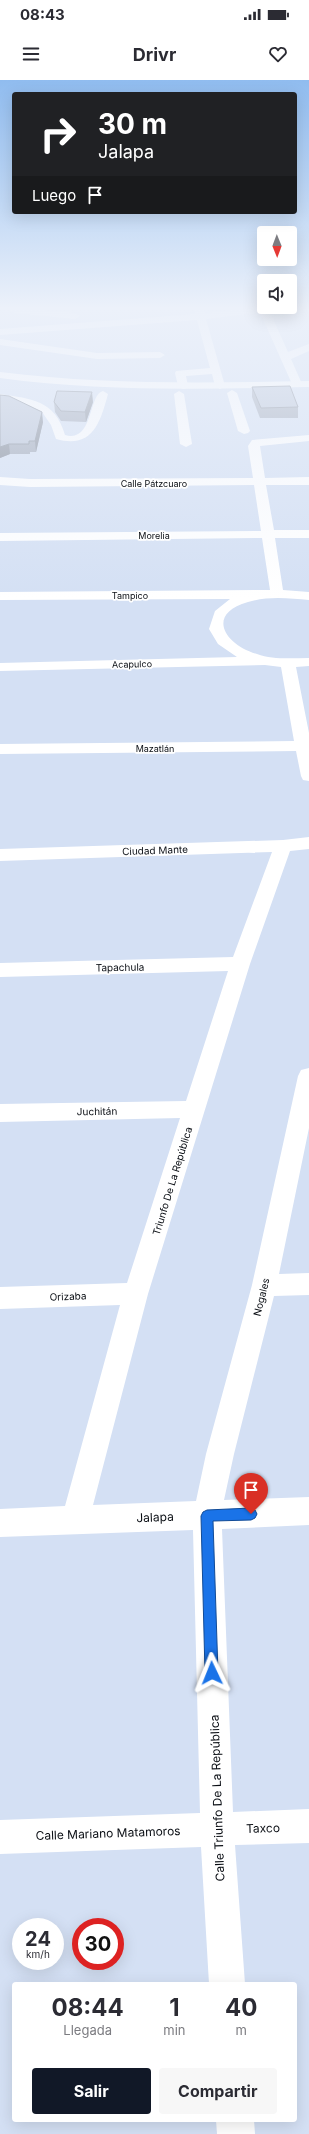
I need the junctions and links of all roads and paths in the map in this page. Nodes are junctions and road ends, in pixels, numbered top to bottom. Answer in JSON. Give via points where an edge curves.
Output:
{"nodes":[{"id":1,"x":43,"y":406,"type":"edge"},
{"id":2,"x":102,"y":406,"type":"edge"},
{"id":3,"x":108,"y":406,"type":"edge"},
{"id":4,"x":182,"y":406,"type":"edge"},
{"id":5,"x":236,"y":406,"type":"edge"},
{"id":6,"x":108,"y":416,"type":"dead end"},
{"id":7,"x":79,"y":426,"type":"dead end"},
{"id":8,"x":92,"y":426,"type":"junction"},
{"id":9,"x":244,"y":431,"type":"dead end"},
{"id":10,"x":309,"y":438,"type":"edge"},
{"id":11,"x":186,"y":444,"type":"dead end"},
{"id":12,"x":0,"y":481,"type":"edge"},
{"id":13,"x":309,"y":481,"type":"edge"},
{"id":14,"x":259,"y":482,"type":"junction"},
{"id":15,"x":268,"y":534,"type":"junction"},
{"id":16,"x":309,"y":534,"type":"edge"},
{"id":17,"x":0,"y":537,"type":"edge"},
{"id":18,"x":284,"y":593,"type":"junction"},
{"id":19,"x":259,"y":595,"type":"junction"},
{"id":20,"x":309,"y":595,"type":"edge"},
{"id":21,"x":0,"y":596,"type":"edge"},
{"id":22,"x":264,"y":661,"type":"junction"},
{"id":23,"x":309,"y":662,"type":"edge"},
{"id":24,"x":288,"y":663,"type":"junction"},
{"id":25,"x":0,"y":667,"type":"edge"},
{"id":26,"x":306,"y":746,"type":"edge"},
{"id":27,"x":0,"y":749,"type":"edge"},
{"id":28,"x":309,"y":776,"type":"edge"},
{"id":29,"x":309,"y":844,"type":"edge"},
{"id":30,"x":283,"y":846,"type":"junction"},
{"id":31,"x":0,"y":854,"type":"edge"},
{"id":32,"x":240,"y":964,"type":"junction"},
{"id":33,"x":0,"y":970,"type":"edge"},
{"id":34,"x":309,"y":1076,"type":"edge"},
{"id":35,"x":305,"y":1106,"type":"edge"},
{"id":36,"x":195,"y":1109,"type":"junction"},
{"id":37,"x":0,"y":1113,"type":"edge"},
{"id":38,"x":309,"y":1284,"type":"edge"},
{"id":39,"x":264,"y":1285,"type":"junction"},
{"id":40,"x":136,"y":1294,"type":"junction"},
{"id":41,"x":0,"y":1298,"type":"edge"},
{"id":42,"x":309,"y":1511,"type":"edge"},
{"id":43,"x":207,"y":1516,"type":"junction"},
{"id":44,"x":75,"y":1520,"type":"junction"},
{"id":45,"x":0,"y":1523,"type":"edge"},
{"id":46,"x":309,"y":1826,"type":"edge"},
{"id":47,"x":217,"y":1830,"type":"junction"},
{"id":48,"x":0,"y":1837,"type":"edge"},
{"id":49,"x":227,"y":1982,"type":"edge"},
{"id":50,"x":235,"y":2122,"type":"edge"},
{"id":51,"x":236,"y":2134,"type":"edge"}],
"edges":[{"from":1,"to":8,"type":"street","via":[[62,425],[60,437],[80,438]]},
{"from":2,"to":8,"type":"street"},
{"from":3,"to":6,"type":"street"},
{"from":4,"to":11,"type":"street"},
{"from":5,"to":9,"type":"street"},
{"from":7,"to":8,"type":"street"},
{"from":10,"to":14,"type":"street","via":[[256,442],[254,446]]},
{"from":12,"to":14,"type":"street","name":"Calle Pátzcuaro"},
{"from":13,"to":14,"type":"street","name":"Calle Pátzcuaro"},
{"from":14,"to":15,"type":"street"},
{"from":15,"to":16,"type":"street","name":"Morelia"},
{"from":15,"to":17,"type":"street","name":"Morelia"},
{"from":15,"to":18,"type":"street"},
{"from":18,"to":19,"type":"street"},
{"from":18,"to":20,"type":"street"},
{"from":19,"to":21,"type":"street","name":"Tampico"},
{"from":19,"to":22,"type":"street","via":[[241,599],[227,607],[218,616],[216,626],[219,637],[229,647]]},
{"from":22,"to":24,"type":"street"},
{"from":22,"to":25,"type":"street","name":"Acapulco"},
{"from":23,"to":24,"type":"street"},
{"from":24,"to":26,"type":"street"},
{"from":26,"to":27,"type":"street","name":"Mazatlán"},
{"from":26,"to":28,"type":"street"},
{"from":29,"to":30,"type":"street","name":"Ciudad Mante"},
{"from":30,"to":31,"type":"street","name":"Ciudad Mante"},
{"from":30,"to":32,"type":"street","name":"Triunfo De La República"},
{"from":32,"to":33,"type":"street","name":"Tapachula"},
{"from":32,"to":36,"type":"street","name":"Triunfo De La República"},
{"from":34,"to":35,"type":"street","name":"Nogales"},
{"from":35,"to":39,"type":"street","name":"Nogales"},
{"from":36,"to":37,"type":"street","name":"Juchitán"},
{"from":36,"to":40,"type":"street","name":"Triunfo De La República"},
{"from":38,"to":39,"type":"street"},
{"from":39,"to":43,"type":"street","name":"Nogales","via":[[220,1454]]},
{"from":40,"to":41,"type":"street","name":"Orizaba"},
{"from":40,"to":44,"type":"street","name":"Triunfo De La República"},
{"from":42,"to":43,"type":"street","name":"Jalapa"},
{"from":43,"to":44,"type":"street","name":"Jalapa"},
{"from":43,"to":47,"type":"street","name":"Calle Triunfo De La República"},
{"from":44,"to":45,"type":"street","name":"Jalapa"},
{"from":46,"to":47,"type":"street","name":"Taxco"},
{"from":47,"to":48,"type":"street","name":"Calle Mariano Matamoros"},
{"from":47,"to":49,"type":"street","name":"Calle Triunfo De La República"},
{"from":50,"to":51,"type":"street"}]}
